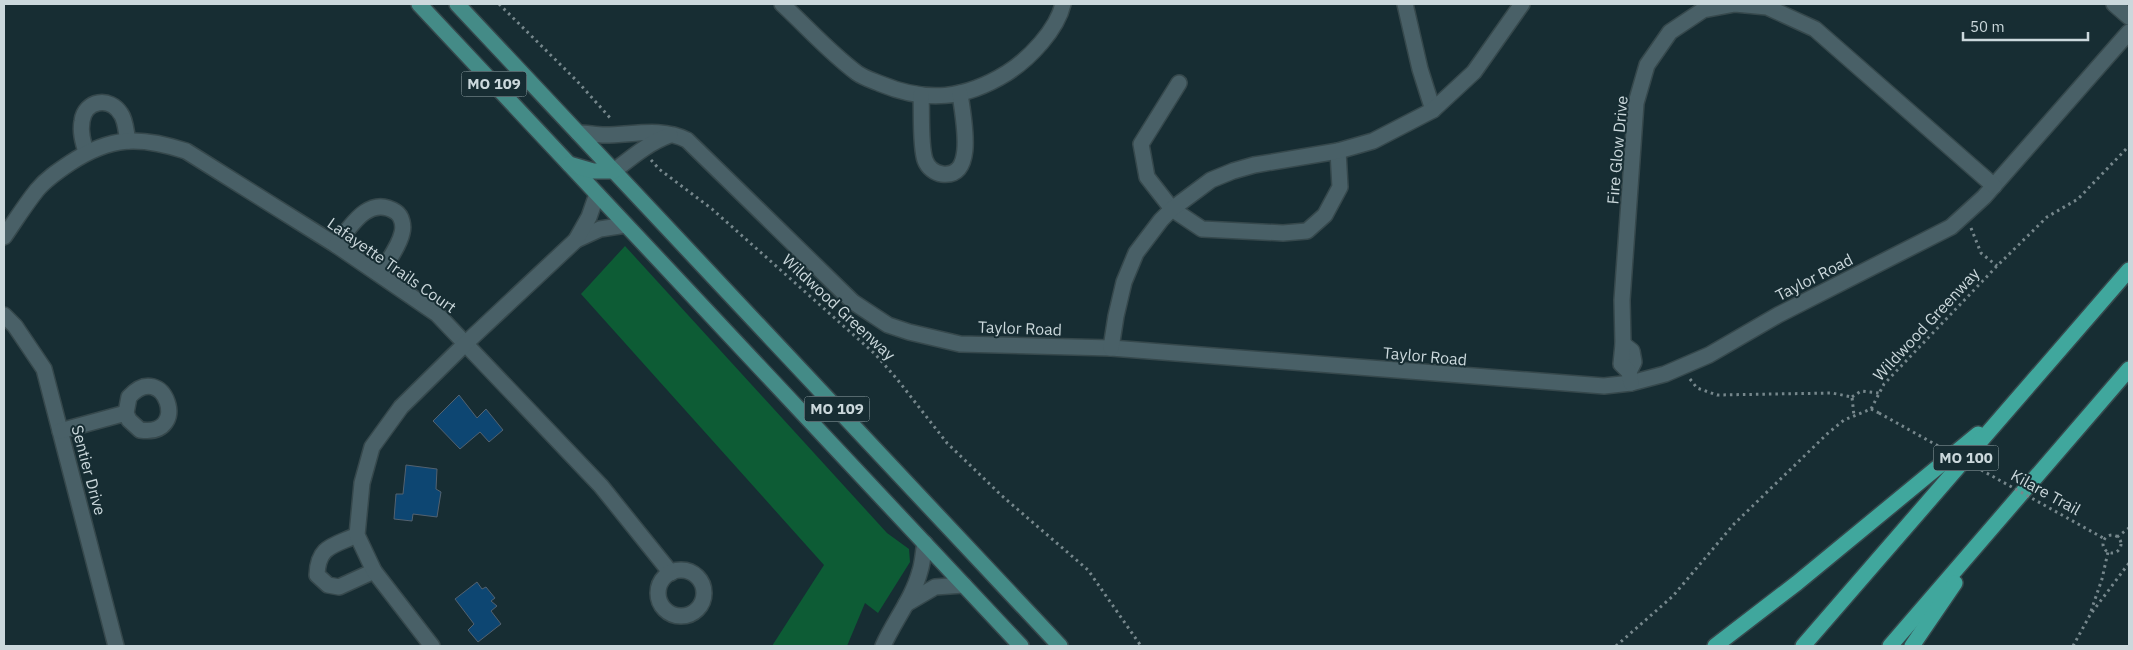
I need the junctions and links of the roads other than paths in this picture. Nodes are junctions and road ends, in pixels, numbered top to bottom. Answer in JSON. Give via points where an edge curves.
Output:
{"nodes":[{"id":1,"x":419,"y":4,"type":"edge"},
{"id":2,"x":457,"y":4,"type":"edge"},
{"id":3,"x":782,"y":4,"type":"edge"},
{"id":4,"x":1064,"y":4,"type":"edge"},
{"id":5,"x":1405,"y":4,"type":"edge"},
{"id":6,"x":1522,"y":4,"type":"edge"},
{"id":7,"x":2114,"y":4,"type":"edge"},
{"id":8,"x":2129,"y":17,"type":"edge"},
{"id":9,"x":2129,"y":32,"type":"edge"},
{"id":10,"x":1180,"y":83,"type":"dead end"},
{"id":11,"x":960,"y":93,"type":"junction"},
{"id":12,"x":922,"y":96,"type":"junction"},
{"id":13,"x":1433,"y":110,"type":"junction"},
{"id":14,"x":578,"y":133,"type":"junction"},
{"id":15,"x":671,"y":134,"type":"junction"},
{"id":16,"x":128,"y":141,"type":"junction"},
{"id":17,"x":1338,"y":151,"type":"junction"},
{"id":18,"x":86,"y":152,"type":"junction"},
{"id":19,"x":569,"y":164,"type":"junction"},
{"id":20,"x":614,"y":171,"type":"junction"},
{"id":21,"x":1994,"y":186,"type":"junction"},
{"id":22,"x":597,"y":194,"type":"junction"},
{"id":23,"x":1172,"y":209,"type":"junction"},
{"id":24,"x":626,"y":225,"type":"junction"},
{"id":25,"x":4,"y":237,"type":"edge"},
{"id":26,"x":576,"y":240,"type":"junction"},
{"id":27,"x":336,"y":245,"type":"junction"},
{"id":28,"x":2129,"y":270,"type":"edge"},
{"id":29,"x":380,"y":274,"type":"junction"},
{"id":30,"x":4,"y":314,"type":"edge"},
{"id":31,"x":466,"y":343,"type":"junction"},
{"id":32,"x":1111,"y":348,"type":"junction"},
{"id":33,"x":2129,"y":369,"type":"edge"},
{"id":34,"x":1630,"y":377,"type":"junction"},
{"id":35,"x":2013,"y":404,"type":"junction"},
{"id":36,"x":126,"y":413,"type":"dead end"},
{"id":37,"x":60,"y":431,"type":"junction"},
{"id":38,"x":357,"y":535,"type":"junction"},
{"id":39,"x":924,"y":543,"type":"junction"},
{"id":40,"x":1967,"y":557,"type":"junction"},
{"id":41,"x":374,"y":571,"type":"junction"},
{"id":42,"x":671,"y":573,"type":"dead end"},
{"id":43,"x":964,"y":585,"type":"junction"},
{"id":44,"x":906,"y":604,"type":"junction"},
{"id":45,"x":116,"y":646,"type":"edge"},
{"id":46,"x":432,"y":646,"type":"edge"},
{"id":47,"x":884,"y":646,"type":"edge"},
{"id":48,"x":1022,"y":646,"type":"edge"},
{"id":49,"x":1060,"y":646,"type":"edge"},
{"id":50,"x":1715,"y":646,"type":"edge"},
{"id":51,"x":1803,"y":646,"type":"edge"},
{"id":52,"x":1890,"y":646,"type":"edge"},
{"id":53,"x":1912,"y":646,"type":"edge"}],
"edges":[{"from":1,"to":19,"type":"main road","number":"MO 109"},
{"from":2,"to":14,"type":"main road","number":"MO 109"},
{"from":3,"to":12,"type":"street","via":[[858,74],[896,90]]},
{"from":4,"to":11,"type":"street","via":[[1051,30],[1016,67],[978,88]]},
{"from":5,"to":13,"type":"street"},
{"from":6,"to":13,"type":"street","via":[[1474,72]]},
{"from":7,"to":8,"type":"street"},
{"from":9,"to":21,"type":"street","name":"Taylor Road"},
{"from":10,"to":23,"type":"street","via":[[1141,144],[1146,177]]},
{"from":11,"to":12,"type":"street"},
{"from":11,"to":12,"type":"street","via":[[966,156],[960,168],[947,174],[934,171],[925,160]]},
{"from":13,"to":17,"type":"street","via":[[1374,141]]},
{"from":14,"to":15,"type":"street","name":"Taylor Road"},
{"from":14,"to":20,"type":"main road","number":"MO 109"},
{"from":15,"to":20,"type":"street","via":[[641,150]]},
{"from":15,"to":32,"type":"street","name":"Taylor Road","via":[[687,140],[853,302],[888,325],[960,344]]},
{"from":16,"to":18,"type":"street","name":"Lafayette Trails Court"},
{"from":16,"to":18,"type":"street","via":[[121,114],[109,104],[98,102],[87,108],[82,121]]},
{"from":16,"to":27,"type":"street","name":"Lafayette Trails Court","via":[[164,143],[186,151]]},
{"from":17,"to":23,"type":"street","via":[[1233,170],[1211,180]]},
{"from":17,"to":23,"type":"street","via":[[1340,187],[1325,215],[1306,231],[1202,229]]},
{"from":18,"to":25,"type":"street","name":"Lafayette Trails Court","via":[[50,176],[37,189]]},
{"from":19,"to":20,"type":"main road","via":[[594,171]]},
{"from":19,"to":22,"type":"main road","number":"MO 109"},
{"from":20,"to":49,"type":"main road","number":"MO 109"},
{"from":21,"to":34,"type":"street","name":"Taylor Road","via":[[1951,227],[1778,315],[1709,355],[1664,374]]},
{"from":21,"to":34,"type":"street","name":"Fire Glow Drive","via":[[1815,29],[1767,7],[1735,4],[1703,10],[1670,32],[1647,65],[1636,103],[1622,300],[1621,364]]},
{"from":22,"to":24,"type":"main road","number":"MO 109"},
{"from":22,"to":26,"type":"street"},
{"from":23,"to":32,"type":"street","via":[[1136,254],[1124,282]]},
{"from":24,"to":26,"type":"street","via":[[600,229]]},
{"from":24,"to":39,"type":"main road","number":"MO 109"},
{"from":26,"to":31,"type":"street"},
{"from":27,"to":29,"type":"street","name":"Lafayette Trails Court"},
{"from":27,"to":29,"type":"street","via":[[365,211],[382,207],[395,211],[401,218],[403,233]]},
{"from":28,"to":35,"type":"highway","number":"MO 100"},
{"from":29,"to":31,"type":"street","name":"Lafayette Trails Court","via":[[437,314]]},
{"from":30,"to":37,"type":"street","name":"Sentier Drive","via":[[44,369]]},
{"from":31,"to":38,"type":"street","via":[[401,407],[372,447],[362,483]]},
{"from":31,"to":42,"type":"street","name":"Lafayette Trails Court","via":[[600,486]]},
{"from":32,"to":34,"type":"street","name":"Taylor Road","via":[[1549,383],[1604,386]]},
{"from":33,"to":40,"type":"highway"},
{"from":35,"to":50,"type":"highway","via":[[1797,583]]},
{"from":35,"to":51,"type":"highway","number":"MO 100"},
{"from":36,"to":37,"type":"street"},
{"from":37,"to":45,"type":"street","name":"Sentier Drive"},
{"from":38,"to":41,"type":"street"},
{"from":38,"to":41,"type":"street","via":[[323,552],[317,575],[328,586],[340,587]]},
{"from":39,"to":43,"type":"main road","number":"MO 109"},
{"from":39,"to":44,"type":"street","via":[[920,572]]},
{"from":40,"to":52,"type":"highway"},
{"from":40,"to":53,"type":"highway","via":[[1953,586]]},
{"from":41,"to":46,"type":"street"},
{"from":43,"to":44,"type":"street","via":[[935,587]]},
{"from":43,"to":48,"type":"main road","number":"MO 109"},
{"from":44,"to":47,"type":"street"}]}
